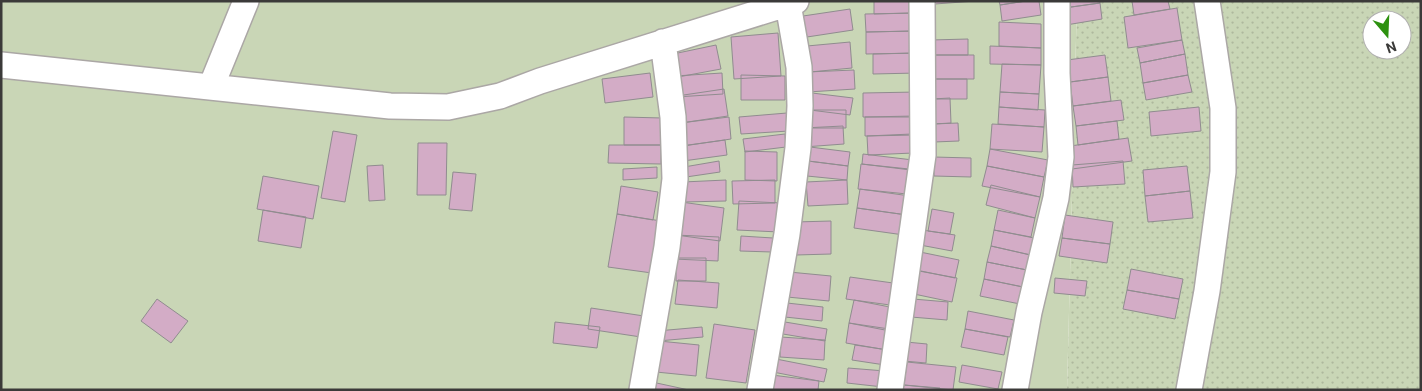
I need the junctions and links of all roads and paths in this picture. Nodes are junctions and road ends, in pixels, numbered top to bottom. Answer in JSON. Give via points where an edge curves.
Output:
{"nodes":[{"id":1,"x":246,"y":1,"type":"edge"},
{"id":2,"x":922,"y":1,"type":"edge"},
{"id":3,"x":1057,"y":1,"type":"edge"},
{"id":4,"x":1207,"y":1,"type":"edge"},
{"id":5,"x":792,"y":3,"type":"edge"},
{"id":6,"x":663,"y":42,"type":"junction"},
{"id":7,"x":1,"y":65,"type":"edge"},
{"id":8,"x":211,"y":87,"type":"junction"},
{"id":9,"x":642,"y":390,"type":"edge"},
{"id":10,"x":760,"y":390,"type":"edge"},
{"id":11,"x":890,"y":390,"type":"edge"},
{"id":12,"x":1014,"y":390,"type":"edge"},
{"id":13,"x":1189,"y":390,"type":"edge"}],
"edges":[{"from":1,"to":8,"type":"street"},
{"from":2,"to":11,"type":"street","via":[[923,155]]},
{"from":3,"to":12,"type":"street","via":[[1061,157],[1056,198]]},
{"from":4,"to":13,"type":"street","via":[[1223,108],[1223,172],[1207,291]]},
{"from":5,"to":6,"type":"street"},
{"from":5,"to":10,"type":"street","via":[[799,67],[798,148],[788,234]]},
{"from":6,"to":8,"type":"street","via":[[500,96],[448,107],[390,106]]},
{"from":6,"to":9,"type":"street","via":[[672,117],[674,179],[667,247]]},
{"from":7,"to":8,"type":"street"}]}
